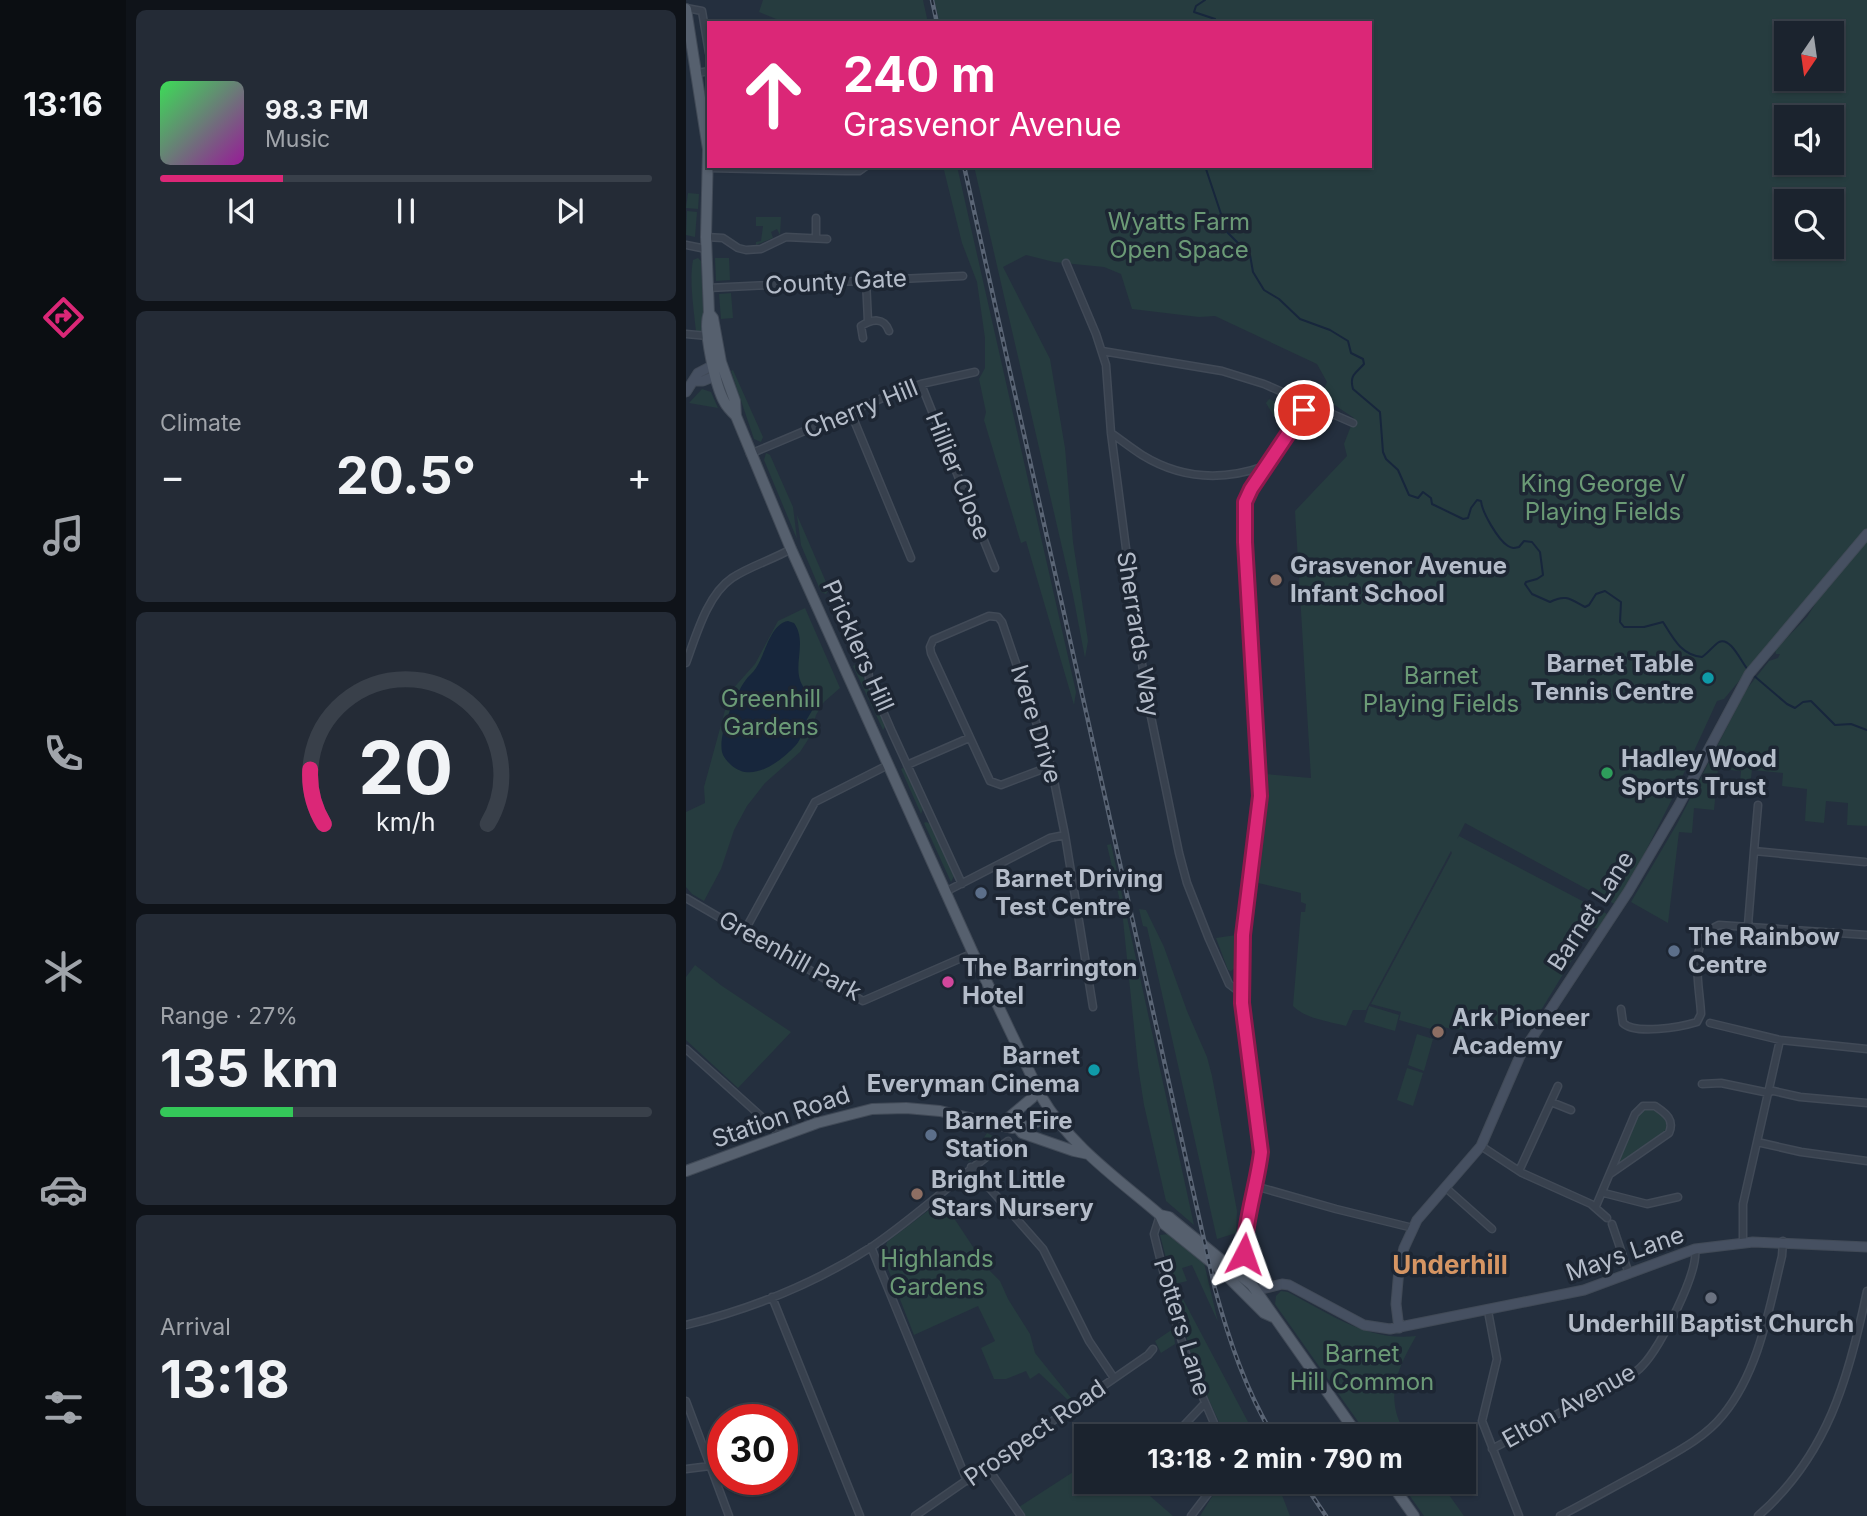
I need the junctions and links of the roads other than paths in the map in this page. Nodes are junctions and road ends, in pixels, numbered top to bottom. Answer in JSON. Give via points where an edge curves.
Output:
{"nodes":[{"id":1,"x":686,"y":9,"type":"edge"},
{"id":2,"x":707,"y":41,"type":"edge"},
{"id":3,"x":703,"y":72,"type":"edge"},
{"id":4,"x":707,"y":134,"type":"edge"},
{"id":5,"x":709,"y":168,"type":"edge"},
{"id":6,"x":755,"y":168,"type":"edge"},
{"id":7,"x":863,"y":168,"type":"edge"},
{"id":8,"x":817,"y":218,"type":"dead end"},
{"id":9,"x":706,"y":237,"type":"junction"},
{"id":10,"x":816,"y":238,"type":"junction"},
{"id":11,"x":827,"y":239,"type":"dead end"},
{"id":12,"x":686,"y":245,"type":"edge"},
{"id":13,"x":706,"y":248,"type":"junction"},
{"id":14,"x":1066,"y":263,"type":"dead end"},
{"id":15,"x":964,"y":276,"type":"dead end"},
{"id":16,"x":866,"y":280,"type":"junction"},
{"id":17,"x":708,"y":288,"type":"junction"},
{"id":18,"x":868,"y":321,"type":"junction"},
{"id":19,"x":889,"y":331,"type":"dead end"},
{"id":20,"x":686,"y":334,"type":"edge"},
{"id":21,"x":712,"y":336,"type":"junction"},
{"id":22,"x":863,"y":338,"type":"dead end"},
{"id":23,"x":1102,"y":351,"type":"junction"},
{"id":24,"x":719,"y":368,"type":"junction"},
{"id":25,"x":975,"y":372,"type":"dead end"},
{"id":26,"x":921,"y":384,"type":"junction"},
{"id":27,"x":686,"y":392,"type":"edge"},
{"id":28,"x":1307,"y":402,"type":"junction"},
{"id":29,"x":850,"y":413,"type":"junction"},
{"id":30,"x":1353,"y":423,"type":"dead end"},
{"id":31,"x":1111,"y":433,"type":"junction"},
{"id":32,"x":750,"y":454,"type":"junction"},
{"id":33,"x":1265,"y":467,"type":"junction"},
{"id":34,"x":1867,"y":534,"type":"edge"},
{"id":35,"x":791,"y":550,"type":"junction"},
{"id":36,"x":911,"y":558,"type":"dead end"},
{"id":37,"x":995,"y":568,"type":"dead end"},
{"id":38,"x":686,"y":663,"type":"edge"},
{"id":39,"x":868,"y":665,"type":"dead end"},
{"id":40,"x":892,"y":732,"type":"junction"},
{"id":41,"x":877,"y":738,"type":"junction"},
{"id":42,"x":969,"y":738,"type":"junction"},
{"id":43,"x":888,"y":765,"type":"junction"},
{"id":44,"x":907,"y":765,"type":"junction"},
{"id":45,"x":1051,"y":765,"type":"junction"},
{"id":46,"x":1758,"y":806,"type":"dead end"},
{"id":47,"x":930,"y":815,"type":"junction"},
{"id":48,"x":915,"y":822,"type":"junction"},
{"id":49,"x":1065,"y":835,"type":"junction"},
{"id":50,"x":1754,"y":851,"type":"junction"},
{"id":51,"x":1865,"y":862,"type":"dead end"},
{"id":52,"x":961,"y":884,"type":"junction"},
{"id":53,"x":945,"y":892,"type":"junction"},
{"id":54,"x":686,"y":898,"type":"edge"},
{"id":55,"x":1748,"y":925,"type":"junction"},
{"id":56,"x":744,"y":932,"type":"junction"},
{"id":57,"x":1867,"y":935,"type":"edge"},
{"id":58,"x":973,"y":953,"type":"junction"},
{"id":59,"x":1242,"y":994,"type":"junction"},
{"id":60,"x":1093,"y":1007,"type":"dead end"},
{"id":61,"x":1621,"y":1009,"type":"dead end"},
{"id":62,"x":1710,"y":1023,"type":"dead end"},
{"id":63,"x":1780,"y":1040,"type":"junction"},
{"id":64,"x":686,"y":1049,"type":"edge"},
{"id":65,"x":1867,"y":1049,"type":"edge"},
{"id":66,"x":1702,"y":1084,"type":"dead end"},
{"id":67,"x":1558,"y":1086,"type":"dead end"},
{"id":68,"x":1038,"y":1089,"type":"junction"},
{"id":69,"x":1769,"y":1092,"type":"junction"},
{"id":70,"x":1551,"y":1102,"type":"junction"},
{"id":71,"x":1867,"y":1103,"type":"edge"},
{"id":72,"x":1571,"y":1110,"type":"dead end"},
{"id":73,"x":1052,"y":1112,"type":"junction"},
{"id":74,"x":1000,"y":1125,"type":"junction"},
{"id":75,"x":1018,"y":1128,"type":"junction"},
{"id":76,"x":780,"y":1136,"type":"junction"},
{"id":77,"x":1008,"y":1141,"type":"dead end"},
{"id":78,"x":1757,"y":1142,"type":"junction"},
{"id":79,"x":1481,"y":1146,"type":"junction"},
{"id":80,"x":1088,"y":1154,"type":"junction"},
{"id":81,"x":1867,"y":1161,"type":"edge"},
{"id":82,"x":971,"y":1167,"type":"junction"},
{"id":83,"x":686,"y":1171,"type":"edge"},
{"id":84,"x":1519,"y":1171,"type":"junction"},
{"id":85,"x":1610,"y":1174,"type":"junction"},
{"id":86,"x":1255,"y":1186,"type":"junction"},
{"id":87,"x":1446,"y":1188,"type":"junction"},
{"id":88,"x":1604,"y":1193,"type":"junction"},
{"id":89,"x":1678,"y":1197,"type":"dead end"},
{"id":90,"x":1596,"y":1206,"type":"junction"},
{"id":91,"x":1160,"y":1215,"type":"junction"},
{"id":92,"x":1413,"y":1228,"type":"junction"},
{"id":93,"x":1492,"y":1229,"type":"dead end"},
{"id":94,"x":1783,"y":1241,"type":"junction"},
{"id":95,"x":1742,"y":1242,"type":"junction"},
{"id":96,"x":871,"y":1247,"type":"junction"},
{"id":97,"x":1867,"y":1247,"type":"edge"},
{"id":98,"x":1695,"y":1249,"type":"junction"},
{"id":99,"x":1222,"y":1271,"type":"junction"},
{"id":100,"x":1235,"y":1272,"type":"junction"},
{"id":101,"x":1629,"y":1274,"type":"junction"},
{"id":102,"x":1237,"y":1285,"type":"junction"},
{"id":103,"x":1867,"y":1292,"type":"edge"},
{"id":104,"x":772,"y":1297,"type":"junction"},
{"id":105,"x":1258,"y":1298,"type":"junction"},
{"id":106,"x":1488,"y":1311,"type":"junction"},
{"id":107,"x":686,"y":1325,"type":"edge"},
{"id":108,"x":1399,"y":1328,"type":"junction"},
{"id":109,"x":1153,"y":1349,"type":"dead end"},
{"id":110,"x":1114,"y":1378,"type":"junction"},
{"id":111,"x":686,"y":1401,"type":"edge"},
{"id":112,"x":1205,"y":1403,"type":"junction"},
{"id":113,"x":1185,"y":1424,"type":"edge"},
{"id":114,"x":1214,"y":1424,"type":"edge"},
{"id":115,"x":1350,"y":1424,"type":"edge"},
{"id":116,"x":1492,"y":1448,"type":"junction"},
{"id":117,"x":707,"y":1457,"type":"edge"},
{"id":118,"x":707,"y":1466,"type":"edge"},
{"id":119,"x":987,"y":1466,"type":"junction"},
{"id":120,"x":686,"y":1469,"type":"edge"},
{"id":121,"x":967,"y":1481,"type":"junction"},
{"id":122,"x":1208,"y":1494,"type":"edge"},
{"id":123,"x":1398,"y":1494,"type":"edge"},
{"id":124,"x":721,"y":1495,"type":"edge"},
{"id":125,"x":729,"y":1516,"type":"edge"},
{"id":126,"x":860,"y":1516,"type":"edge"},
{"id":127,"x":915,"y":1516,"type":"edge"},
{"id":128,"x":1021,"y":1516,"type":"edge"},
{"id":129,"x":1191,"y":1516,"type":"edge"},
{"id":130,"x":1414,"y":1516,"type":"edge"},
{"id":131,"x":1519,"y":1516,"type":"edge"},
{"id":132,"x":1560,"y":1516,"type":"edge"},
{"id":133,"x":1758,"y":1516,"type":"edge"}],
"edges":[{"from":1,"to":2,"type":"street","via":[[702,11]]},
{"from":1,"to":3,"type":"main road","name":"Pricklers Hill"},
{"from":3,"to":4,"type":"main road","name":"Pricklers Hill"},
{"from":5,"to":9,"type":"main road","name":"Pricklers Hill"},
{"from":6,"to":7,"type":"street"},
{"from":8,"to":10,"type":"street"},
{"from":9,"to":10,"type":"street","via":[[723,238],[746,250],[761,249],[786,237]]},
{"from":9,"to":13,"type":"main road","name":"Pricklers Hill"},
{"from":10,"to":11,"type":"street"},
{"from":12,"to":13,"type":"street"},
{"from":13,"to":17,"type":"main road","name":"Pricklers Hill"},
{"from":14,"to":23,"type":"street","name":"Sherrards Way"},
{"from":15,"to":16,"type":"street","name":"County Gate"},
{"from":16,"to":17,"type":"street","name":"County Gate"},
{"from":16,"to":18,"type":"street"},
{"from":17,"to":21,"type":"main road","name":"Pricklers Hill"},
{"from":18,"to":19,"type":"street","via":[[881,320]]},
{"from":18,"to":22,"type":"street","via":[[861,326]]},
{"from":20,"to":21,"type":"street"},
{"from":21,"to":24,"type":"main road","name":"Pricklers Hill"},
{"from":23,"to":28,"type":"street","via":[[1222,371]]},
{"from":23,"to":31,"type":"street","name":"Sherrards Way"},
{"from":24,"to":27,"type":"street","via":[[703,381],[694,381]]},
{"from":24,"to":32,"type":"main road","name":"Pricklers Hill","via":[[735,401]]},
{"from":25,"to":26,"type":"street","name":"Cherry Hill"},
{"from":26,"to":29,"type":"street","name":"Cherry Hill"},
{"from":26,"to":37,"type":"street","name":"Hillier Close"},
{"from":28,"to":30,"type":"street"},
{"from":28,"to":33,"type":"street"},
{"from":29,"to":32,"type":"street","name":"Cherry Hill"},
{"from":29,"to":36,"type":"street"},
{"from":31,"to":33,"type":"street","via":[[1143,456],[1202,477]]},
{"from":31,"to":59,"type":"street","name":"Sherrards Way","via":[[1147,695],[1179,853],[1229,984]]},
{"from":32,"to":35,"type":"main road","name":"Pricklers Hill"},
{"from":33,"to":59,"type":"street","via":[[1245,502],[1244,518],[1260,796],[1243,935]]},
{"from":34,"to":79,"type":"street","name":"Barnet Lane","via":[[1751,671],[1628,892],[1520,1056]]},
{"from":35,"to":38,"type":"street","via":[[725,584]]},
{"from":35,"to":41,"type":"main road","name":"Pricklers Hill"},
{"from":39,"to":40,"type":"street","via":[[869,679]]},
{"from":40,"to":41,"type":"street"},
{"from":40,"to":44,"type":"street"},
{"from":41,"to":43,"type":"main road","name":"Pricklers Hill"},
{"from":42,"to":44,"type":"street"},
{"from":42,"to":45,"type":"street","via":[[987,778],[996,785]]},
{"from":42,"to":45,"type":"street","name":"Ivere Drive","via":[[930,644],[989,616],[998,617]]},
{"from":43,"to":48,"type":"main road","name":"Pricklers Hill"},
{"from":43,"to":56,"type":"street","via":[[815,802]]},
{"from":44,"to":47,"type":"street"},
{"from":45,"to":49,"type":"street","name":"Ivere Drive"},
{"from":46,"to":50,"type":"street"},
{"from":47,"to":48,"type":"street"},
{"from":47,"to":52,"type":"street"},
{"from":48,"to":53,"type":"main road","name":"Pricklers Hill"},
{"from":49,"to":52,"type":"street","via":[[1050,838]]},
{"from":49,"to":60,"type":"street","name":"Ivere Drive"},
{"from":50,"to":51,"type":"street"},
{"from":50,"to":55,"type":"street"},
{"from":52,"to":53,"type":"street"},
{"from":53,"to":58,"type":"main road","name":"Pricklers Hill"},
{"from":54,"to":56,"type":"street","name":"Greenhill Park"},
{"from":55,"to":57,"type":"street"},
{"from":55,"to":61,"type":"street","via":[[1719,925],[1701,941],[1699,1021],[1660,1029],[1633,1028],[1623,1025]]},
{"from":56,"to":58,"type":"street","name":"Greenhill Park","via":[[863,1001]]},
{"from":58,"to":68,"type":"main road","name":"Pricklers Hill"},
{"from":59,"to":86,"type":"street","via":[[1260,1134]]},
{"from":62,"to":63,"type":"street"},
{"from":63,"to":65,"type":"street"},
{"from":63,"to":69,"type":"street"},
{"from":64,"to":76,"type":"street"},
{"from":66,"to":69,"type":"street"},
{"from":67,"to":70,"type":"street"},
{"from":68,"to":73,"type":"main road","name":"Pricklers Hill"},
{"from":68,"to":74,"type":"main road"},
{"from":69,"to":71,"type":"street"},
{"from":69,"to":78,"type":"street"},
{"from":70,"to":72,"type":"street"},
{"from":70,"to":84,"type":"street"},
{"from":73,"to":75,"type":"main road"},
{"from":73,"to":80,"type":"main road","name":"Pricklers Hill"},
{"from":74,"to":75,"type":"main road","name":"Station Road"},
{"from":74,"to":76,"type":"main road","name":"Station Road","via":[[940,1111],[872,1109]]},
{"from":75,"to":80,"type":"main road","name":"Station Road"},
{"from":76,"to":83,"type":"main road","name":"Station Road"},
{"from":77,"to":82,"type":"street"},
{"from":78,"to":81,"type":"street"},
{"from":78,"to":95,"type":"street","via":[[1743,1204]]},
{"from":79,"to":84,"type":"street"},
{"from":79,"to":87,"type":"street","name":"Barnet Lane"},
{"from":80,"to":91,"type":"main road"},
{"from":82,"to":96,"type":"street"},
{"from":82,"to":110,"type":"street","via":[[1043,1249],[1089,1341]]},
{"from":84,"to":90,"type":"street"},
{"from":85,"to":85,"type":"street","via":[[1637,1110],[1655,1106],[1670,1120],[1669,1133]]},
{"from":85,"to":88,"type":"street"},
{"from":86,"to":92,"type":"street"},
{"from":86,"to":100,"type":"street","via":[[1244,1254]]},
{"from":87,"to":92,"type":"street","name":"Barnet Lane"},
{"from":87,"to":93,"type":"street"},
{"from":88,"to":89,"type":"street","via":[[1647,1204]]},
{"from":88,"to":90,"type":"street"},
{"from":90,"to":101,"type":"street","via":[[1609,1221]]},
{"from":91,"to":99,"type":"main road","via":[[1164,1224]]},
{"from":91,"to":100,"type":"main road","via":[[1169,1217]]},
{"from":91,"to":112,"type":"street","name":"Potters Lane","via":[[1154,1238],[1181,1339]]},
{"from":92,"to":108,"type":"street","name":"Barnet Lane","via":[[1399,1269]]},
{"from":94,"to":95,"type":"street","name":"Mays Lane"},
{"from":94,"to":97,"type":"street","name":"Mays Lane"},
{"from":94,"to":132,"type":"street","via":[[1756,1352],[1723,1415],[1674,1453]]},
{"from":95,"to":98,"type":"street","name":"Mays Lane"},
{"from":96,"to":104,"type":"street"},
{"from":96,"to":121,"type":"street"},
{"from":98,"to":101,"type":"street","name":"Mays Lane"},
{"from":98,"to":116,"type":"street","name":"Elton Avenue","via":[[1694,1268],[1667,1328],[1642,1367]]},
{"from":99,"to":100,"type":"street"},
{"from":99,"to":102,"type":"main road"},
{"from":100,"to":102,"type":"street"},
{"from":100,"to":105,"type":"main road"},
{"from":101,"to":106,"type":"street","name":"Mays Lane","via":[[1584,1290]]},
{"from":102,"to":105,"type":"main road"},
{"from":103,"to":133,"type":"street","via":[[1856,1346],[1823,1435],[1796,1477]]},
{"from":104,"to":107,"type":"street"},
{"from":104,"to":126,"type":"street"},
{"from":105,"to":108,"type":"street","via":[[1262,1289],[1282,1284],[1364,1325]]},
{"from":105,"to":115,"type":"main road"},
{"from":106,"to":108,"type":"street","name":"Mays Lane"},
{"from":106,"to":116,"type":"street","via":[[1497,1359],[1482,1421]]},
{"from":109,"to":110,"type":"street","name":"Prospect Road"},
{"from":110,"to":119,"type":"street","name":"Prospect Road"},
{"from":111,"to":117,"type":"street"},
{"from":112,"to":113,"type":"street"},
{"from":112,"to":114,"type":"street","name":"Potters Lane"},
{"from":116,"to":131,"type":"street"},
{"from":118,"to":120,"type":"street"},
{"from":119,"to":121,"type":"street","name":"Prospect Road"},
{"from":119,"to":128,"type":"street"},
{"from":121,"to":127,"type":"street","name":"Prospect Road"},
{"from":122,"to":129,"type":"street"},
{"from":123,"to":130,"type":"main road"},
{"from":124,"to":125,"type":"street"}]}
